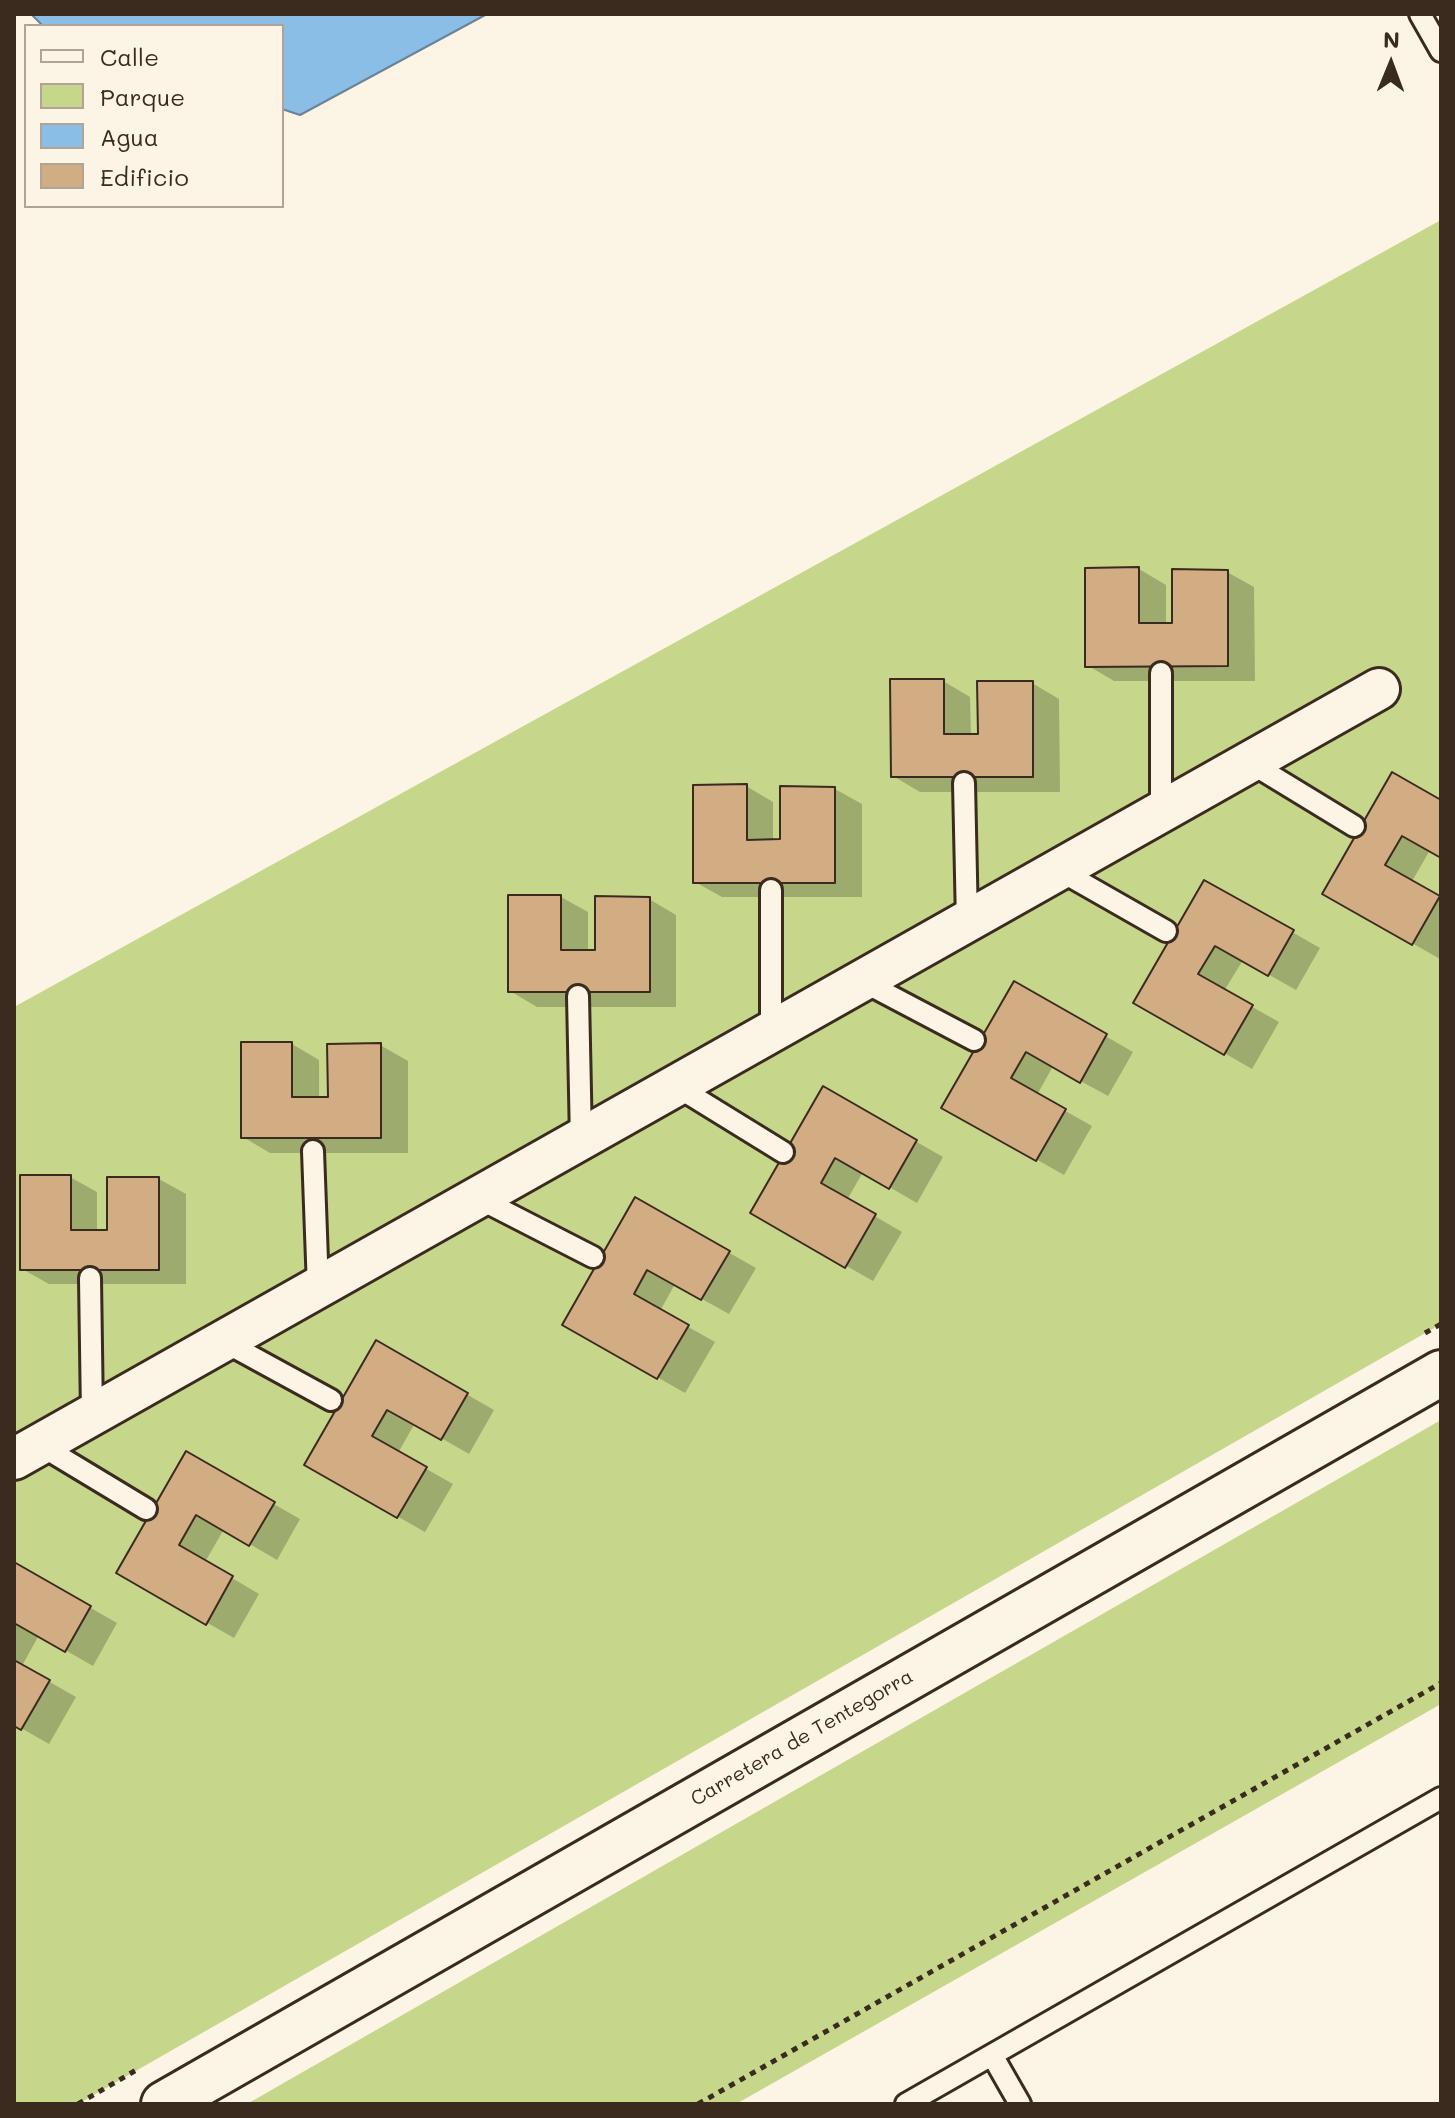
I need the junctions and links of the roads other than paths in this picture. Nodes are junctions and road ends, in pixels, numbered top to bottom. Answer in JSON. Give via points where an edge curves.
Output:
{"nodes":[{"id":1,"x":1420,"y":14,"type":"edge"},
{"id":2,"x":1441,"y":51,"type":"edge"},
{"id":3,"x":1161,"y":673,"type":"dead end"},
{"id":4,"x":1379,"y":689,"type":"dead end"},
{"id":5,"x":1249,"y":762,"type":"junction"},
{"id":6,"x":964,"y":783,"type":"dead end"},
{"id":7,"x":1161,"y":811,"type":"junction"},
{"id":8,"x":1354,"y":826,"type":"dead end"},
{"id":9,"x":1059,"y":870,"type":"junction"},
{"id":10,"x":771,"y":890,"type":"dead end"},
{"id":11,"x":967,"y":922,"type":"junction"},
{"id":12,"x":1166,"y":931,"type":"dead end"},
{"id":13,"x":862,"y":981,"type":"junction"},
{"id":14,"x":578,"y":996,"type":"dead end"},
{"id":15,"x":771,"y":1032,"type":"junction"},
{"id":16,"x":974,"y":1040,"type":"dead end"},
{"id":17,"x":676,"y":1086,"type":"junction"},
{"id":18,"x":581,"y":1140,"type":"junction"},
{"id":19,"x":313,"y":1151,"type":"dead end"},
{"id":20,"x":783,"y":1152,"type":"dead end"},
{"id":21,"x":478,"y":1198,"type":"junction"},
{"id":22,"x":593,"y":1257,"type":"dead end"},
{"id":23,"x":90,"y":1278,"type":"dead end"},
{"id":24,"x":318,"y":1288,"type":"junction"},
{"id":25,"x":223,"y":1341,"type":"junction"},
{"id":26,"x":1441,"y":1373,"type":"edge"},
{"id":27,"x":331,"y":1400,"type":"dead end"},
{"id":28,"x":92,"y":1415,"type":"junction"},
{"id":29,"x":27,"y":1452,"type":"edge"},
{"id":30,"x":146,"y":1509,"type":"dead end"},
{"id":31,"x":1441,"y":1798,"type":"edge"},
{"id":32,"x":992,"y":2055,"type":"junction"},
{"id":33,"x":164,"y":2104,"type":"edge"},
{"id":34,"x":906,"y":2104,"type":"edge"},
{"id":35,"x":1020,"y":2104,"type":"edge"}],
"edges":[{"from":1,"to":2,"type":"lane"},
{"from":3,"to":7,"type":"lane"},
{"from":4,"to":5,"type":"street"},
{"from":5,"to":7,"type":"street"},
{"from":5,"to":8,"type":"lane"},
{"from":6,"to":11,"type":"lane"},
{"from":7,"to":9,"type":"street"},
{"from":9,"to":11,"type":"street"},
{"from":9,"to":12,"type":"lane"},
{"from":10,"to":15,"type":"lane"},
{"from":11,"to":13,"type":"street"},
{"from":13,"to":15,"type":"street"},
{"from":13,"to":16,"type":"lane"},
{"from":14,"to":18,"type":"lane"},
{"from":15,"to":17,"type":"street"},
{"from":17,"to":18,"type":"street"},
{"from":17,"to":20,"type":"lane"},
{"from":18,"to":21,"type":"street"},
{"from":19,"to":24,"type":"lane"},
{"from":21,"to":22,"type":"lane"},
{"from":21,"to":24,"type":"street"},
{"from":23,"to":28,"type":"lane"},
{"from":24,"to":25,"type":"street"},
{"from":25,"to":27,"type":"lane"},
{"from":25,"to":28,"type":"street"},
{"from":26,"to":33,"type":"main road","name":"Carretera de Tentegorra"},
{"from":28,"to":29,"type":"street"},
{"from":29,"to":30,"type":"lane"},
{"from":31,"to":32,"type":"lane"},
{"from":32,"to":34,"type":"lane"},
{"from":32,"to":35,"type":"lane"}]}
